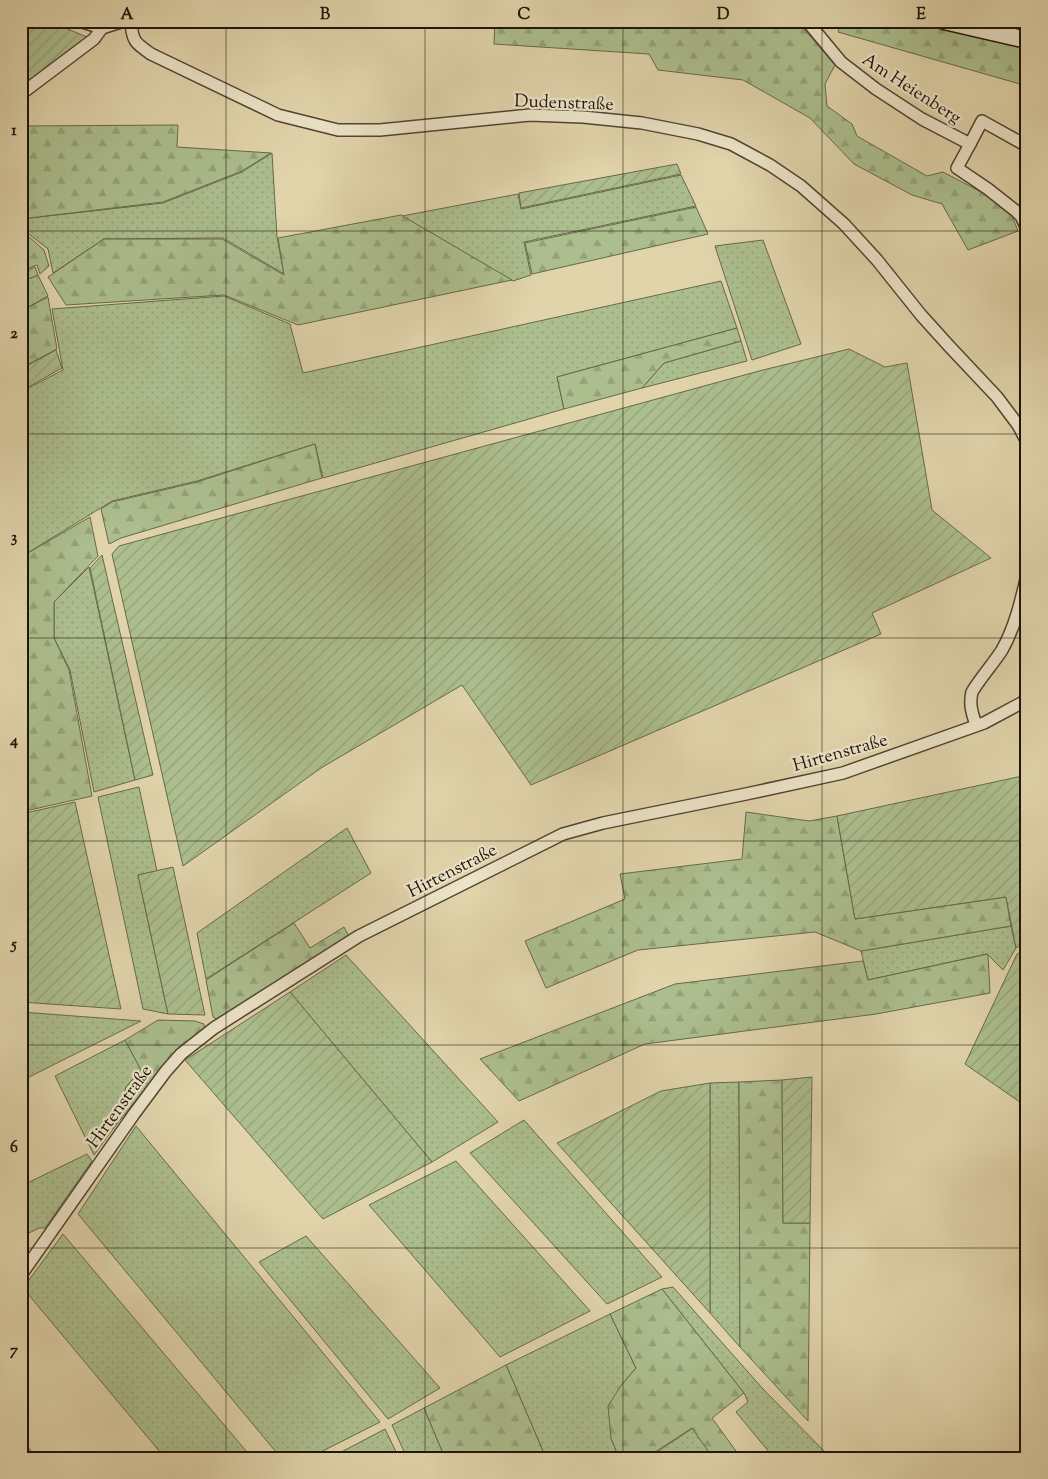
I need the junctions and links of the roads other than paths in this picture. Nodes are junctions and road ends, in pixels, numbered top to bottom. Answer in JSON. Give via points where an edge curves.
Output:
{"nodes":[{"id":1,"x":79,"y":21,"type":"edge"},
{"id":2,"x":124,"y":21,"type":"edge"},
{"id":3,"x":130,"y":21,"type":"edge"},
{"id":4,"x":807,"y":21,"type":"edge"},
{"id":5,"x":944,"y":21,"type":"edge"},
{"id":6,"x":102,"y":28,"type":"junction"},
{"id":7,"x":1027,"y":40,"type":"edge"},
{"id":8,"x":21,"y":94,"type":"edge"},
{"id":9,"x":970,"y":144,"type":"junction"},
{"id":10,"x":1027,"y":146,"type":"edge"},
{"id":11,"x":1024,"y":216,"type":"edge"},
{"id":12,"x":1027,"y":229,"type":"edge"},
{"id":13,"x":1027,"y":442,"type":"edge"},
{"id":14,"x":1027,"y":575,"type":"edge"},
{"id":15,"x":1027,"y":700,"type":"edge"},
{"id":16,"x":976,"y":725,"type":"junction"},
{"id":17,"x":21,"y":1275,"type":"edge"}],
"edges":[{"from":1,"to":6,"type":"street"},
{"from":2,"to":6,"type":"street"},
{"from":3,"to":13,"type":"street","name":"Dudenstraße","via":[[136,44],[151,54],[278,114],[338,130],[380,130],[530,115],[642,123],[731,144],[800,186],[844,224],[921,315],[998,397]]},
{"from":4,"to":9,"type":"street","name":"Am Heienberg","via":[[841,62],[862,78],[922,119]]},
{"from":5,"to":7,"type":"main road"},
{"from":6,"to":8,"type":"street","via":[[94,39]]},
{"from":9,"to":10,"type":"street","name":"Am Heienberg","via":[[982,121]]},
{"from":9,"to":11,"type":"street","via":[[957,168]]},
{"from":11,"to":12,"type":"street"},
{"from":14,"to":16,"type":"street","via":[[1007,640],[972,692],[971,708]]},
{"from":15,"to":16,"type":"street","name":"Hirtenstraße"},
{"from":16,"to":17,"type":"street","name":"Hirtenstraße","via":[[843,773],[562,834],[359,936],[214,1028],[181,1054],[134,1114]]}]}
